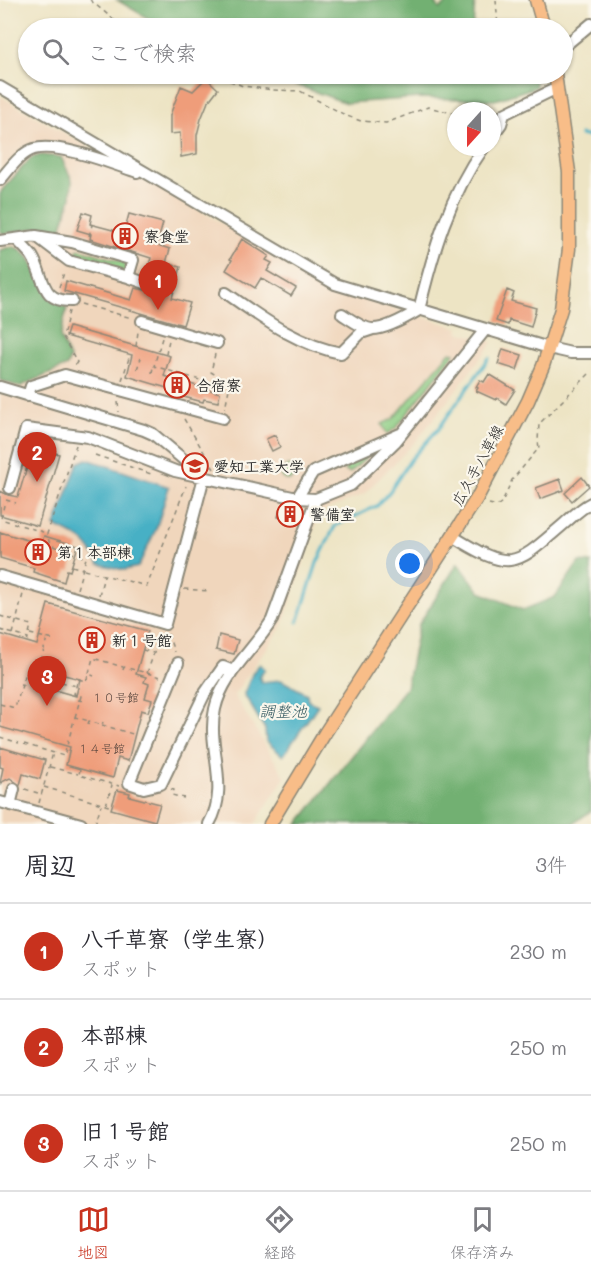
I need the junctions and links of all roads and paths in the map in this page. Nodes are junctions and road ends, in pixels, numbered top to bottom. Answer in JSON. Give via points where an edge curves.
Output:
{"nodes":[{"id":1,"x":90,"y":0,"type":"edge"},
{"id":2,"x":496,"y":0,"type":"edge"},
{"id":3,"x":536,"y":0,"type":"edge"},
{"id":4,"x":112,"y":18,"type":"edge"},
{"id":5,"x":497,"y":18,"type":"edge"},
{"id":6,"x":541,"y":18,"type":"edge"},
{"id":7,"x":591,"y":24,"type":"edge"},
{"id":8,"x":573,"y":39,"type":"edge"},
{"id":9,"x":238,"y":84,"type":"edge"},
{"id":10,"x":556,"y":84,"type":"edge"},
{"id":11,"x":0,"y":87,"type":"edge"},
{"id":12,"x":557,"y":88,"type":"junction"},
{"id":13,"x":447,"y":112,"type":"edge"},
{"id":14,"x":501,"y":124,"type":"edge"},
{"id":15,"x":478,"y":156,"type":"edge"},
{"id":16,"x":155,"y":177,"type":"junction"},
{"id":17,"x":0,"y":180,"type":"edge"},
{"id":18,"x":90,"y":224,"type":"dead end"},
{"id":19,"x":36,"y":236,"type":"junction"},
{"id":20,"x":16,"y":238,"type":"junction"},
{"id":21,"x":0,"y":241,"type":"edge"},
{"id":22,"x":85,"y":246,"type":"junction"},
{"id":23,"x":68,"y":260,"type":"junction"},
{"id":24,"x":128,"y":277,"type":"junction"},
{"id":25,"x":148,"y":284,"type":"dead end"},
{"id":26,"x":61,"y":286,"type":"dead end"},
{"id":27,"x":226,"y":293,"type":"dead end"},
{"id":28,"x":72,"y":301,"type":"joint"},
{"id":29,"x":419,"y":310,"type":"junction"},
{"id":30,"x":342,"y":314,"type":"dead end"},
{"id":31,"x":68,"y":315,"type":"dead end"},
{"id":32,"x":142,"y":321,"type":"junction"},
{"id":33,"x":168,"y":329,"type":"junction"},
{"id":34,"x":373,"y":329,"type":"junction"},
{"id":35,"x":485,"y":330,"type":"junction"},
{"id":36,"x":216,"y":343,"type":"joint"},
{"id":37,"x":136,"y":346,"type":"dead end"},
{"id":38,"x":549,"y":348,"type":"junction"},
{"id":39,"x":591,"y":353,"type":"edge"},
{"id":40,"x":166,"y":354,"type":"dead end"},
{"id":41,"x":130,"y":355,"type":"dead end"},
{"id":42,"x":141,"y":358,"type":"dead end"},
{"id":43,"x":154,"y":366,"type":"junction"},
{"id":44,"x":137,"y":369,"type":"dead end"},
{"id":45,"x":591,"y":372,"type":"edge"},
{"id":46,"x":152,"y":373,"type":"dead end"},
{"id":47,"x":64,"y":375,"type":"junction"},
{"id":48,"x":0,"y":387,"type":"edge"},
{"id":49,"x":229,"y":389,"type":"junction"},
{"id":50,"x":121,"y":391,"type":"junction"},
{"id":51,"x":28,"y":396,"type":"junction"},
{"id":52,"x":176,"y":405,"type":"junction"},
{"id":53,"x":223,"y":418,"type":"joint"},
{"id":54,"x":118,"y":422,"type":"junction"},
{"id":55,"x":403,"y":433,"type":"junction"},
{"id":56,"x":79,"y":436,"type":"junction"},
{"id":57,"x":95,"y":455,"type":"dead end"},
{"id":58,"x":204,"y":477,"type":"junction"},
{"id":59,"x":163,"y":478,"type":"dead end"},
{"id":60,"x":218,"y":479,"type":"junction"},
{"id":61,"x":186,"y":486,"type":"dead end"},
{"id":62,"x":9,"y":488,"type":"dead end"},
{"id":63,"x":297,"y":498,"type":"junction"},
{"id":64,"x":477,"y":498,"type":"junction"},
{"id":65,"x":316,"y":499,"type":"junction"},
{"id":66,"x":6,"y":500,"type":"dead end"},
{"id":67,"x":591,"y":502,"type":"edge"},
{"id":68,"x":16,"y":503,"type":"dead end"},
{"id":69,"x":4,"y":505,"type":"dead end"},
{"id":70,"x":1,"y":519,"type":"edge"},
{"id":71,"x":0,"y":522,"type":"edge"},
{"id":72,"x":47,"y":534,"type":"junction"},
{"id":73,"x":452,"y":537,"type":"junction"},
{"id":74,"x":72,"y":566,"type":"dead end"},
{"id":75,"x":83,"y":569,"type":"junction"},
{"id":76,"x":0,"y":576,"type":"edge"},
{"id":77,"x":104,"y":576,"type":"junction"},
{"id":78,"x":26,"y":583,"type":"junction"},
{"id":79,"x":192,"y":590,"type":"dead end"},
{"id":80,"x":210,"y":591,"type":"dead end"},
{"id":81,"x":75,"y":598,"type":"junction"},
{"id":82,"x":96,"y":604,"type":"junction"},
{"id":83,"x":0,"y":616,"type":"edge"},
{"id":84,"x":17,"y":621,"type":"junction"},
{"id":85,"x":165,"y":624,"type":"junction"},
{"id":86,"x":0,"y":630,"type":"edge"},
{"id":87,"x":6,"y":632,"type":"junction"},
{"id":88,"x":29,"y":633,"type":"junction"},
{"id":89,"x":13,"y":634,"type":"junction"},
{"id":90,"x":5,"y":636,"type":"dead end"},
{"id":91,"x":28,"y":638,"type":"junction"},
{"id":92,"x":47,"y":638,"type":"junction"},
{"id":93,"x":54,"y":640,"type":"dead end"},
{"id":94,"x":27,"y":642,"type":"dead end"},
{"id":95,"x":143,"y":650,"type":"dead end"},
{"id":96,"x":153,"y":653,"type":"junction"},
{"id":97,"x":178,"y":663,"type":"joint"},
{"id":98,"x":232,"y":671,"type":"junction"},
{"id":99,"x":147,"y":673,"type":"junction"},
{"id":100,"x":89,"y":674,"type":"junction"},
{"id":101,"x":94,"y":676,"type":"dead end"},
{"id":102,"x":36,"y":677,"type":"junction"},
{"id":103,"x":171,"y":680,"type":"junction"},
{"id":104,"x":21,"y":684,"type":"junction"},
{"id":105,"x":26,"y":685,"type":"dead end"},
{"id":106,"x":76,"y":686,"type":"junction"},
{"id":107,"x":79,"y":700,"type":"junction"},
{"id":108,"x":83,"y":701,"type":"dead end"},
{"id":109,"x":0,"y":704,"type":"edge"},
{"id":110,"x":75,"y":717,"type":"junction"},
{"id":111,"x":0,"y":737,"type":"edge"},
{"id":112,"x":148,"y":738,"type":"junction"},
{"id":113,"x":19,"y":743,"type":"dead end"},
{"id":114,"x":24,"y":744,"type":"dead end"},
{"id":115,"x":53,"y":753,"type":"junction"},
{"id":116,"x":49,"y":767,"type":"junction"},
{"id":117,"x":80,"y":770,"type":"dead end"},
{"id":118,"x":78,"y":775,"type":"junction"},
{"id":119,"x":41,"y":776,"type":"dead end"},
{"id":120,"x":46,"y":777,"type":"junction"},
{"id":121,"x":112,"y":784,"type":"junction"},
{"id":122,"x":160,"y":784,"type":"junction"},
{"id":123,"x":120,"y":786,"type":"dead end"},
{"id":124,"x":44,"y":787,"type":"junction"},
{"id":125,"x":20,"y":789,"type":"joint"},
{"id":126,"x":42,"y":794,"type":"junction"},
{"id":127,"x":184,"y":798,"type":"dead end"},
{"id":128,"x":5,"y":803,"type":"edge"},
{"id":129,"x":101,"y":804,"type":"junction"},
{"id":130,"x":106,"y":805,"type":"junction"},
{"id":131,"x":112,"y":807,"type":"dead end"},
{"id":132,"x":37,"y":812,"type":"junction"},
{"id":133,"x":81,"y":824,"type":"edge"},
{"id":134,"x":95,"y":824,"type":"edge"},
{"id":135,"x":209,"y":824,"type":"edge"},
{"id":136,"x":270,"y":824,"type":"edge"}],
"edges":[{"from":1,"to":4,"type":"path"},
{"from":2,"to":5,"type":"path"},
{"from":3,"to":6,"type":"main road"},
{"from":7,"to":8,"type":"street"},
{"from":9,"to":13,"type":"path","via":[[300,91],[361,122],[386,123],[428,108]]},
{"from":10,"to":12,"type":"main road","name":"広久手八草線"},
{"from":11,"to":16,"type":"street"},
{"from":12,"to":14,"type":"street","via":[[504,114]]},
{"from":12,"to":38,"type":"main road","name":"広久手八草線","via":[[569,172],[569,249],[561,309]]},
{"from":15,"to":29,"type":"street","via":[[442,228]]},
{"from":16,"to":17,"type":"street","via":[[50,147],[33,149]]},
{"from":16,"to":29,"type":"street","via":[[319,276]]},
{"from":18,"to":22,"type":"path"},
{"from":19,"to":20,"type":"street"},
{"from":19,"to":22,"type":"street"},
{"from":19,"to":23,"type":"street"},
{"from":20,"to":21,"type":"street"},
{"from":20,"to":28,"type":"street","via":[[32,257],[47,291],[60,301]]},
{"from":22,"to":24,"type":"street","via":[[133,260]]},
{"from":23,"to":24,"type":"street"},
{"from":23,"to":26,"type":"path"},
{"from":24,"to":25,"type":"street"},
{"from":27,"to":34,"type":"street","via":[[283,332],[322,350],[341,353],[361,333]]},
{"from":28,"to":32,"type":"path"},
{"from":29,"to":34,"type":"street"},
{"from":29,"to":35,"type":"street"},
{"from":30,"to":34,"type":"street"},
{"from":31,"to":47,"type":"path","via":[[63,338],[77,362]]},
{"from":32,"to":33,"type":"street"},
{"from":32,"to":37,"type":"path"},
{"from":33,"to":36,"type":"street"},
{"from":33,"to":40,"type":"path"},
{"from":33,"to":43,"type":"path"},
{"from":35,"to":38,"type":"street"},
{"from":35,"to":55,"type":"street"},
{"from":36,"to":49,"type":"path","via":[[212,372],[228,383]]},
{"from":38,"to":39,"type":"street"},
{"from":38,"to":64,"type":"main road","name":"広久手八草線","via":[[528,401]]},
{"from":41,"to":50,"type":"path"},
{"from":42,"to":44,"type":"path"},
{"from":43,"to":46,"type":"path"},
{"from":43,"to":49,"type":"path"},
{"from":45,"to":64,"type":"path","via":[[539,424],[539,448],[513,480],[502,502],[497,506]]},
{"from":47,"to":50,"type":"street"},
{"from":47,"to":51,"type":"street","via":[[31,386]]},
{"from":48,"to":51,"type":"street"},
{"from":49,"to":53,"type":"path"},
{"from":50,"to":52,"type":"street"},
{"from":50,"to":54,"type":"path","via":[[117,398]]},
{"from":51,"to":54,"type":"street"},
{"from":52,"to":53,"type":"street"},
{"from":52,"to":60,"type":"path"},
{"from":54,"to":58,"type":"street","via":[[153,434]]},
{"from":55,"to":63,"type":"street","via":[[313,472]]},
{"from":55,"to":65,"type":"street","via":[[351,485]]},
{"from":56,"to":58,"type":"street","via":[[175,471]]},
{"from":56,"to":62,"type":"street","via":[[26,429]]},
{"from":56,"to":72,"type":"path"},
{"from":57,"to":59,"type":"path"},
{"from":58,"to":60,"type":"street"},
{"from":58,"to":85,"type":"street"},
{"from":60,"to":63,"type":"street"},
{"from":61,"to":77,"type":"path","via":[[147,586]]},
{"from":63,"to":65,"type":"street"},
{"from":64,"to":73,"type":"main road","name":"広久手八草線"},
{"from":65,"to":98,"type":"street","via":[[272,620]]},
{"from":66,"to":68,"type":"path"},
{"from":67,"to":73,"type":"street","via":[[530,554],[514,560],[489,558]]},
{"from":69,"to":70,"type":"path"},
{"from":70,"to":71,"type":"path"},
{"from":70,"to":72,"type":"path"},
{"from":72,"to":75,"type":"path","via":[[50,545],[86,558]]},
{"from":73,"to":136,"type":"main road","name":"広久手八草線"},
{"from":74,"to":75,"type":"path"},
{"from":75,"to":77,"type":"path"},
{"from":75,"to":81,"type":"path"},
{"from":76,"to":78,"type":"street"},
{"from":77,"to":82,"type":"path"},
{"from":78,"to":81,"type":"street"},
{"from":78,"to":84,"type":"path"},
{"from":79,"to":80,"type":"path"},
{"from":81,"to":82,"type":"street"},
{"from":82,"to":85,"type":"street"},
{"from":83,"to":84,"type":"path"},
{"from":84,"to":88,"type":"path","via":[[31,626]]},
{"from":84,"to":89,"type":"path"},
{"from":85,"to":96,"type":"path"},
{"from":85,"to":97,"type":"path"},
{"from":86,"to":87,"type":"path"},
{"from":87,"to":89,"type":"path"},
{"from":87,"to":90,"type":"path"},
{"from":88,"to":91,"type":"path"},
{"from":88,"to":92,"type":"path"},
{"from":89,"to":91,"type":"path"},
{"from":91,"to":94,"type":"path"},
{"from":92,"to":93,"type":"path"},
{"from":92,"to":102,"type":"path"},
{"from":95,"to":96,"type":"path"},
{"from":96,"to":99,"type":"path"},
{"from":97,"to":103,"type":"street"},
{"from":98,"to":122,"type":"street","via":[[223,667],[205,693]]},
{"from":98,"to":135,"type":"street","via":[[220,690],[214,711],[218,800]]},
{"from":99,"to":100,"type":"path","via":[[93,658]]},
{"from":99,"to":103,"type":"path"},
{"from":100,"to":101,"type":"path"},
{"from":100,"to":106,"type":"path","via":[[86,681],[78,679]]},
{"from":102,"to":104,"type":"path","via":[[26,672]]},
{"from":102,"to":106,"type":"path"},
{"from":103,"to":112,"type":"street"},
{"from":104,"to":105,"type":"path"},
{"from":104,"to":109,"type":"path","via":[[15,710]]},
{"from":106,"to":107,"type":"path","via":[[74,694],[81,696]]},
{"from":107,"to":108,"type":"path"},
{"from":107,"to":110,"type":"path"},
{"from":110,"to":112,"type":"path"},
{"from":110,"to":115,"type":"path","via":[[64,756]]},
{"from":111,"to":113,"type":"path"},
{"from":112,"to":122,"type":"street","via":[[129,783],[144,788]]},
{"from":114,"to":115,"type":"path"},
{"from":115,"to":116,"type":"path"},
{"from":116,"to":118,"type":"path"},
{"from":116,"to":120,"type":"path"},
{"from":117,"to":118,"type":"path"},
{"from":118,"to":121,"type":"path"},
{"from":119,"to":120,"type":"path"},
{"from":120,"to":124,"type":"path"},
{"from":121,"to":123,"type":"path"},
{"from":121,"to":130,"type":"path"},
{"from":122,"to":127,"type":"path","via":[[174,790],[172,795]]},
{"from":124,"to":126,"type":"path"},
{"from":124,"to":129,"type":"path"},
{"from":125,"to":126,"type":"path"},
{"from":125,"to":128,"type":"street"},
{"from":126,"to":132,"type":"path"},
{"from":128,"to":132,"type":"street"},
{"from":129,"to":130,"type":"path"},
{"from":129,"to":134,"type":"path"},
{"from":130,"to":131,"type":"path"},
{"from":132,"to":133,"type":"street"}]}
